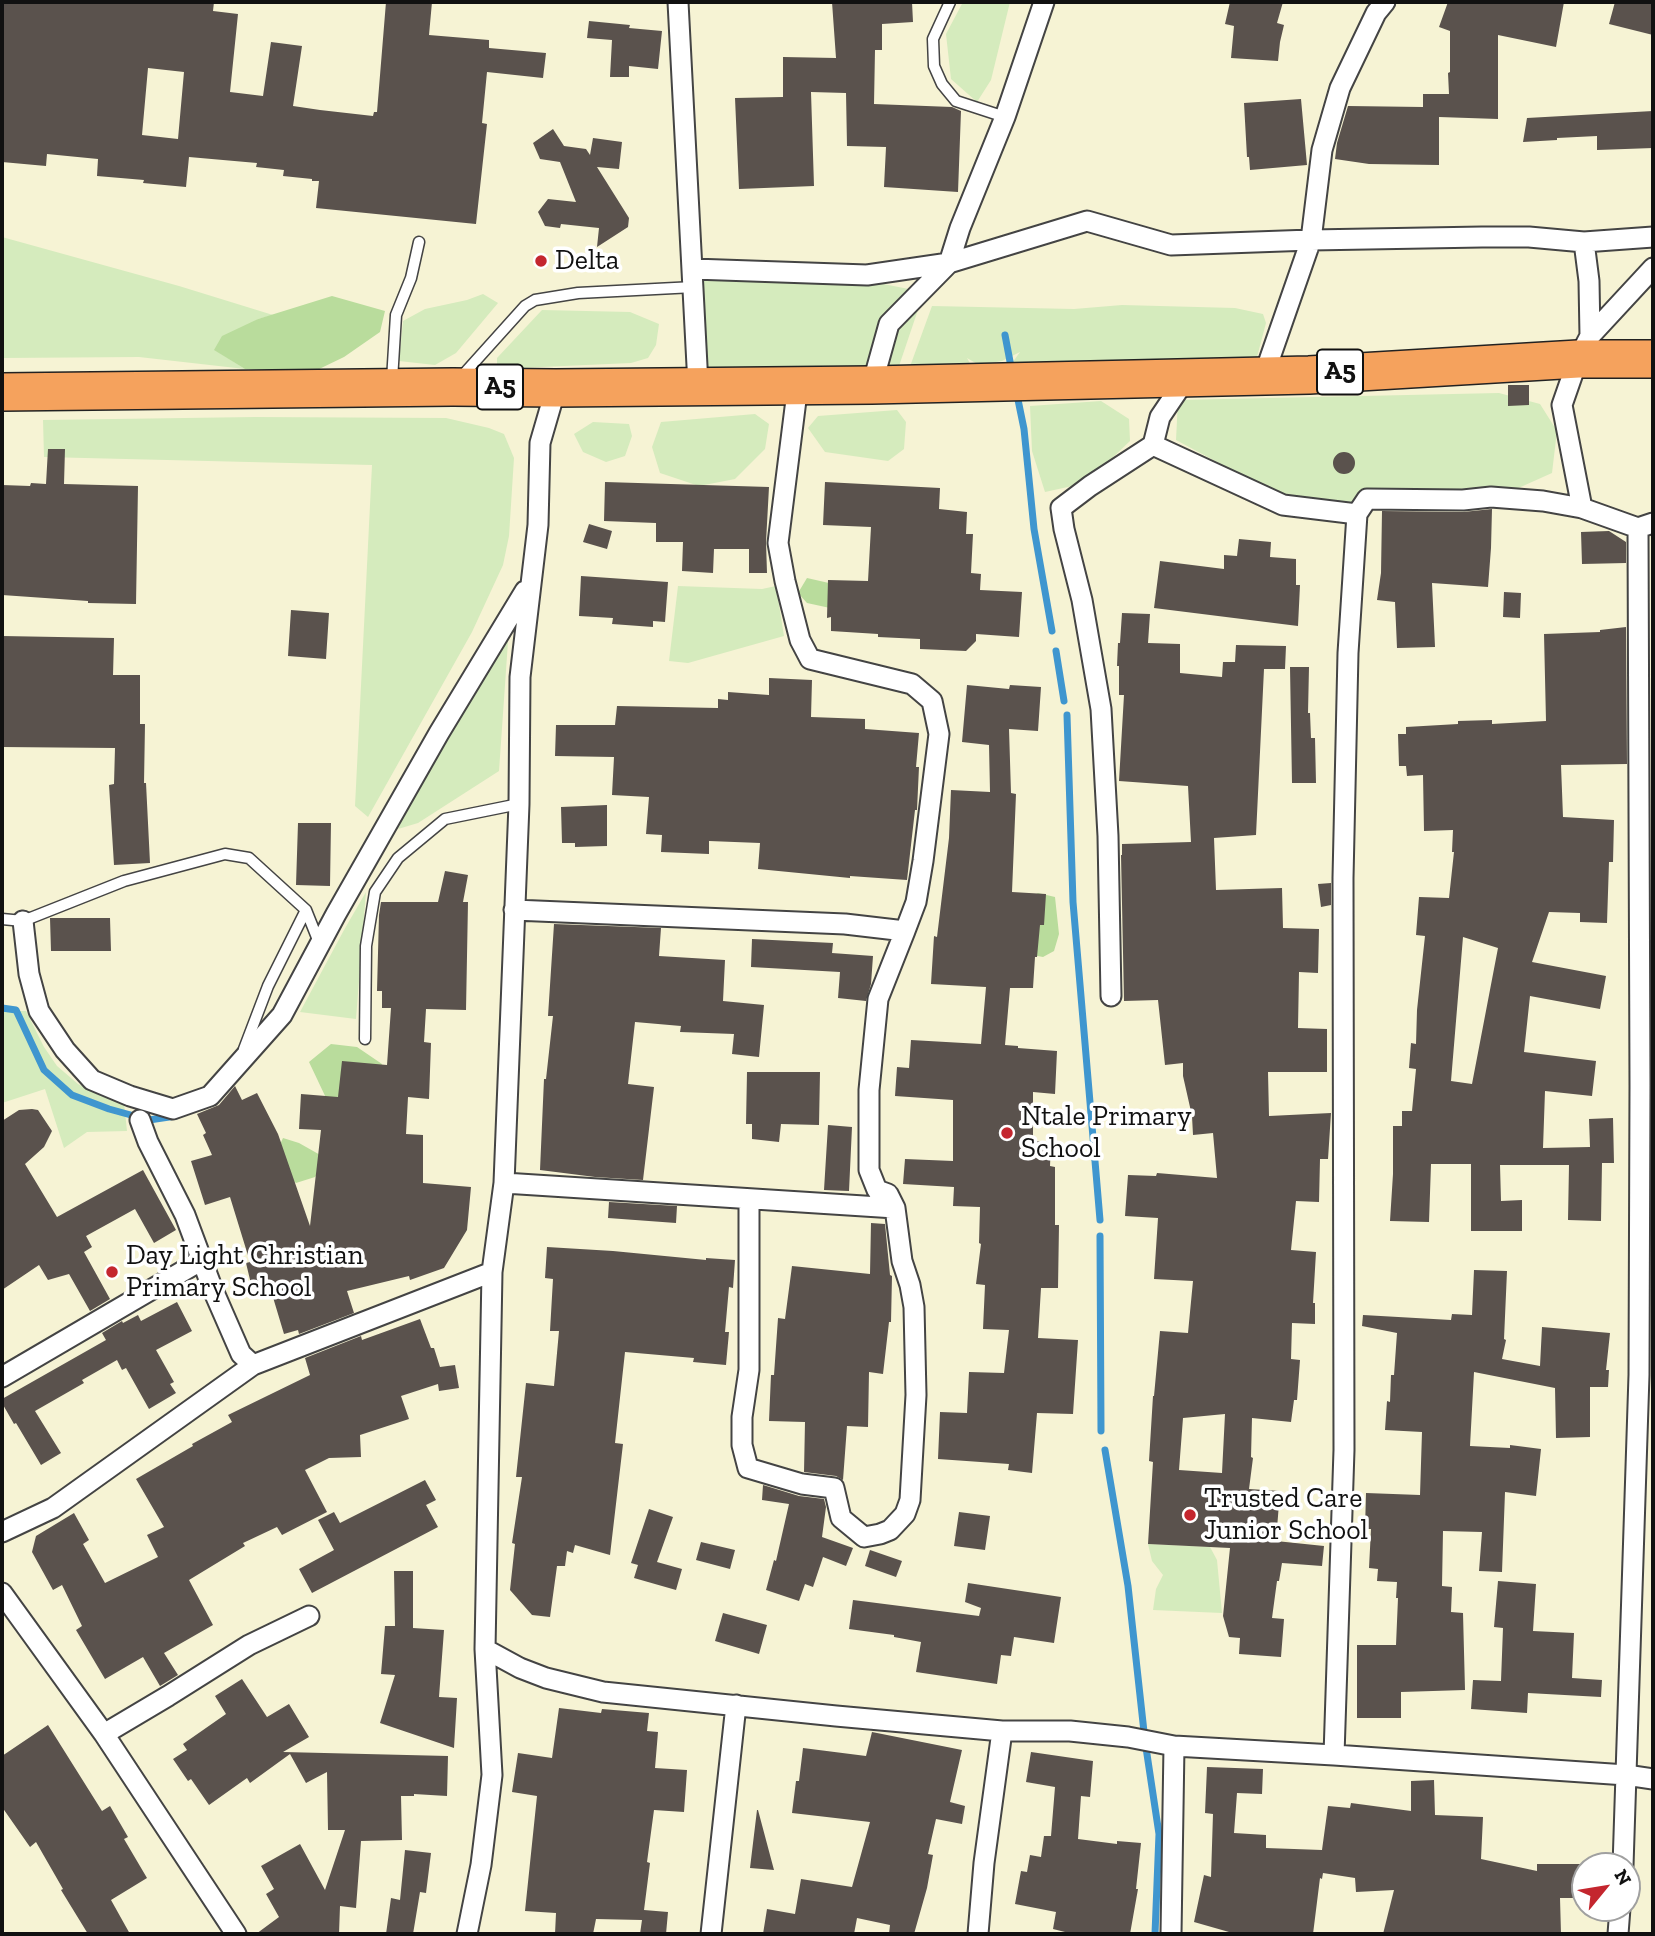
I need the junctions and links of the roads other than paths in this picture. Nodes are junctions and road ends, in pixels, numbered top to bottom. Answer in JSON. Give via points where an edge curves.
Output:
{"nodes":[{"id":1,"x":678,"y":2,"type":"edge"},
{"id":2,"x":950,"y":2,"type":"edge"},
{"id":3,"x":1044,"y":2,"type":"edge"},
{"id":4,"x":1385,"y":2,"type":"edge"},
{"id":5,"x":1006,"y":117,"type":"junction"},
{"id":6,"x":1653,"y":237,"type":"edge"},
{"id":7,"x":1311,"y":240,"type":"junction"},
{"id":8,"x":419,"y":242,"type":"dead end"},
{"id":9,"x":1584,"y":242,"type":"junction"},
{"id":10,"x":949,"y":263,"type":"junction"},
{"id":11,"x":1653,"y":268,"type":"edge"},
{"id":12,"x":693,"y":278,"type":"junction"},
{"id":13,"x":1584,"y":348,"type":"junction"},
{"id":14,"x":1653,"y":359,"type":"edge"},
{"id":15,"x":1264,"y":375,"type":"junction"},
{"id":16,"x":1187,"y":377,"type":"junction"},
{"id":17,"x":798,"y":384,"type":"junction"},
{"id":18,"x":698,"y":385,"type":"junction"},
{"id":19,"x":872,"y":385,"type":"junction"},
{"id":20,"x":453,"y":387,"type":"junction"},
{"id":21,"x":391,"y":388,"type":"junction"},
{"id":22,"x":556,"y":388,"type":"junction"},
{"id":23,"x":2,"y":392,"type":"edge"},
{"id":24,"x":1153,"y":445,"type":"junction"},
{"id":25,"x":1582,"y":508,"type":"junction"},
{"id":26,"x":1357,"y":514,"type":"junction"},
{"id":27,"x":1646,"y":526,"type":"edge"},
{"id":28,"x":529,"y":584,"type":"junction"},
{"id":29,"x":519,"y":804,"type":"junction"},
{"id":30,"x":306,"y":910,"type":"junction"},
{"id":31,"x":514,"y":910,"type":"junction"},
{"id":32,"x":2,"y":919,"type":"edge"},
{"id":33,"x":23,"y":921,"type":"junction"},
{"id":34,"x":905,"y":931,"type":"junction"},
{"id":35,"x":320,"y":945,"type":"junction"},
{"id":36,"x":1111,"y":996,"type":"dead end"},
{"id":37,"x":365,"y":1039,"type":"dead end"},
{"id":38,"x":238,"y":1065,"type":"junction"},
{"id":39,"x":1647,"y":1084,"type":"edge"},
{"id":40,"x":140,"y":1120,"type":"dead end"},
{"id":41,"x":504,"y":1183,"type":"junction"},
{"id":42,"x":749,"y":1199,"type":"junction"},
{"id":43,"x":895,"y":1208,"type":"junction"},
{"id":44,"x":202,"y":1260,"type":"junction"},
{"id":45,"x":492,"y":1272,"type":"junction"},
{"id":46,"x":253,"y":1366,"type":"junction"},
{"id":47,"x":1646,"y":1375,"type":"edge"},
{"id":48,"x":2,"y":1377,"type":"edge"},
{"id":49,"x":2,"y":1532,"type":"edge"},
{"id":50,"x":2,"y":1593,"type":"edge"},
{"id":51,"x":309,"y":1616,"type":"dead end"},
{"id":52,"x":485,"y":1649,"type":"junction"},
{"id":53,"x":736,"y":1706,"type":"junction"},
{"id":54,"x":1002,"y":1731,"type":"junction"},
{"id":55,"x":104,"y":1734,"type":"junction"},
{"id":56,"x":1174,"y":1746,"type":"junction"},
{"id":57,"x":1334,"y":1755,"type":"junction"},
{"id":58,"x":1626,"y":1775,"type":"junction"},
{"id":59,"x":1653,"y":1779,"type":"edge"},
{"id":60,"x":1623,"y":1852,"type":"edge"},
{"id":61,"x":236,"y":1934,"type":"edge"},
{"id":62,"x":467,"y":1934,"type":"edge"},
{"id":63,"x":711,"y":1934,"type":"edge"},
{"id":64,"x":978,"y":1934,"type":"edge"},
{"id":65,"x":1171,"y":1934,"type":"edge"}],
"edges":[{"from":1,"to":12,"type":"street"},
{"from":2,"to":5,"type":"lane","via":[[933,39],[934,66],[942,84],[956,101]]},
{"from":3,"to":5,"type":"street"},
{"from":4,"to":7,"type":"street","via":[[1340,88],[1321,150]]},
{"from":5,"to":10,"type":"street"},
{"from":6,"to":9,"type":"street"},
{"from":7,"to":9,"type":"street","via":[[1529,237]]},
{"from":7,"to":10,"type":"street","via":[[1171,246],[1087,221]]},
{"from":7,"to":15,"type":"street"},
{"from":8,"to":21,"type":"lane","via":[[396,315]]},
{"from":9,"to":13,"type":"street","via":[[1590,281]]},
{"from":10,"to":12,"type":"street","via":[[867,275]]},
{"from":10,"to":19,"type":"street","via":[[889,324]]},
{"from":11,"to":13,"type":"street"},
{"from":12,"to":18,"type":"street"},
{"from":12,"to":20,"type":"lane","via":[[535,300]]},
{"from":13,"to":14,"type":"highway","name":"A5","number":"A5"},
{"from":13,"to":15,"type":"highway","name":"A5","number":"A5","via":[[1309,375]]},
{"from":13,"to":25,"type":"street","via":[[1562,405]]},
{"from":15,"to":16,"type":"highway","name":"A5","number":"A5"},
{"from":16,"to":19,"type":"highway","name":"A5","number":"A5"},
{"from":16,"to":24,"type":"street","via":[[1160,417]]},
{"from":17,"to":18,"type":"highway","name":"A5","number":"A5"},
{"from":17,"to":19,"type":"highway","name":"A5","number":"A5"},
{"from":17,"to":34,"type":"street","via":[[778,543],[800,640],[810,660],[912,684],[932,701],[939,734],[916,902]]},
{"from":18,"to":22,"type":"highway","name":"A5","number":"A5"},
{"from":20,"to":21,"type":"highway","name":"A5","number":"A5"},
{"from":20,"to":22,"type":"highway","name":"A5","number":"A5"},
{"from":21,"to":23,"type":"highway","name":"A5","number":"A5"},
{"from":22,"to":28,"type":"street","via":[[540,443],[538,525]]},
{"from":24,"to":26,"type":"street","via":[[1283,505]]},
{"from":24,"to":36,"type":"street","via":[[1061,508],[1101,709]]},
{"from":25,"to":26,"type":"street","via":[[1491,497],[1367,499]]},
{"from":25,"to":27,"type":"street"},
{"from":26,"to":57,"type":"street","via":[[1348,653],[1343,878],[1344,1450]]},
{"from":27,"to":39,"type":"street"},
{"from":28,"to":29,"type":"street","via":[[520,677]]},
{"from":28,"to":35,"type":"street"},
{"from":29,"to":31,"type":"street"},
{"from":29,"to":37,"type":"lane","via":[[445,820],[398,858],[375,892],[366,946]]},
{"from":30,"to":33,"type":"lane","via":[[249,858],[225,854],[124,881]]},
{"from":30,"to":35,"type":"lane"},
{"from":30,"to":38,"type":"lane","via":[[268,986]]},
{"from":31,"to":34,"type":"street","via":[[832,923]]},
{"from":31,"to":41,"type":"street"},
{"from":32,"to":33,"type":"lane"},
{"from":33,"to":38,"type":"street","via":[[39,1011],[92,1080],[173,1109],[210,1097]]},
{"from":34,"to":43,"type":"street","via":[[878,999],[869,1090],[869,1170],[877,1190],[888,1194]]},
{"from":35,"to":38,"type":"street","via":[[282,1015]]},
{"from":39,"to":47,"type":"street"},
{"from":40,"to":44,"type":"street"},
{"from":41,"to":42,"type":"street"},
{"from":41,"to":45,"type":"street"},
{"from":42,"to":43,"type":"street"},
{"from":42,"to":43,"type":"street","via":[[749,1370],[742,1417],[748,1468],[834,1488],[841,1518],[864,1537],[890,1530],[905,1514],[910,1500],[916,1395],[914,1307]]},
{"from":44,"to":46,"type":"street","via":[[241,1354]]},
{"from":44,"to":48,"type":"street"},
{"from":45,"to":46,"type":"street"},
{"from":45,"to":52,"type":"street"},
{"from":46,"to":49,"type":"street","via":[[53,1508]]},
{"from":47,"to":58,"type":"street"},
{"from":50,"to":55,"type":"street"},
{"from":51,"to":55,"type":"street","via":[[249,1646]]},
{"from":52,"to":53,"type":"street","via":[[546,1678],[603,1692]]},
{"from":52,"to":62,"type":"street","via":[[492,1775]]},
{"from":53,"to":54,"type":"street"},
{"from":53,"to":63,"type":"street"},
{"from":54,"to":56,"type":"street","via":[[1070,1731]]},
{"from":54,"to":64,"type":"street"},
{"from":55,"to":61,"type":"street"},
{"from":56,"to":57,"type":"street"},
{"from":56,"to":65,"type":"street"},
{"from":57,"to":58,"type":"street"},
{"from":58,"to":59,"type":"street"},
{"from":58,"to":60,"type":"street"}]}
